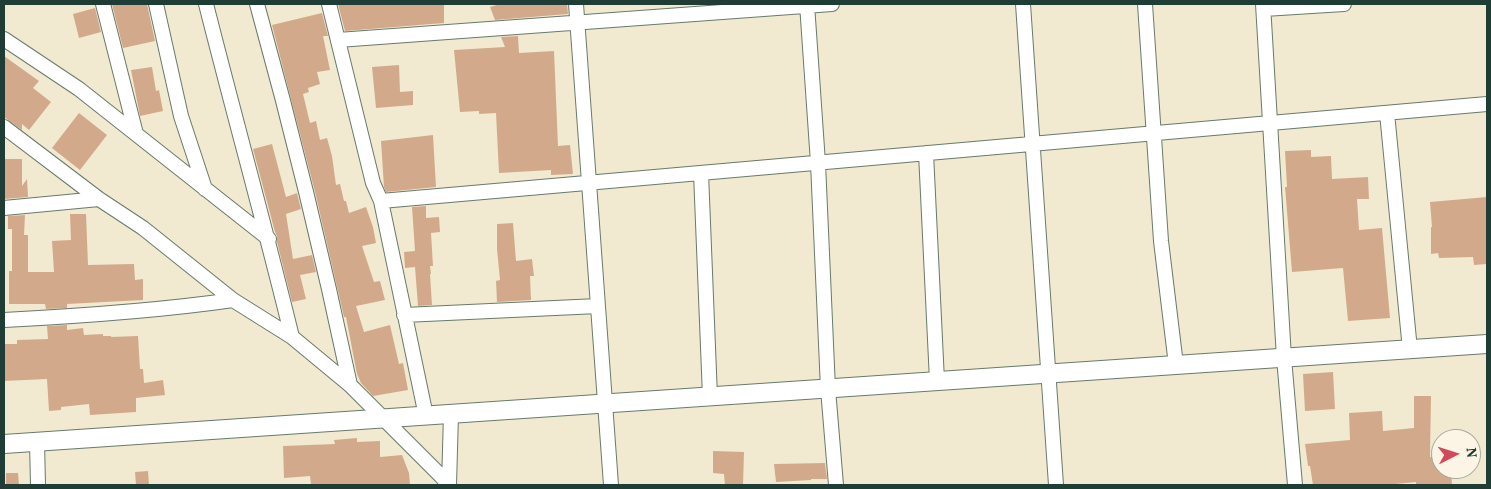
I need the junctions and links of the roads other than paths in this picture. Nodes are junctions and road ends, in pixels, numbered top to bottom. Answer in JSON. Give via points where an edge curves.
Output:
{"nodes":[{"id":1,"x":102,"y":4,"type":"edge"},
{"id":2,"x":156,"y":4,"type":"edge"},
{"id":3,"x":206,"y":4,"type":"edge"},
{"id":4,"x":257,"y":4,"type":"edge"},
{"id":5,"x":330,"y":4,"type":"edge"},
{"id":6,"x":576,"y":4,"type":"edge"},
{"id":7,"x":832,"y":4,"type":"edge"},
{"id":8,"x":1023,"y":4,"type":"edge"},
{"id":9,"x":1145,"y":4,"type":"edge"},
{"id":10,"x":1344,"y":4,"type":"edge"},
{"id":11,"x":807,"y":5,"type":"edge"},
{"id":12,"x":1263,"y":6,"type":"edge"},
{"id":13,"x":577,"y":23,"type":"junction"},
{"id":14,"x":4,"y":39,"type":"edge"},
{"id":15,"x":338,"y":40,"type":"junction"},
{"id":16,"x":1487,"y":104,"type":"edge"},
{"id":17,"x":1387,"y":113,"type":"junction"},
{"id":18,"x":1270,"y":123,"type":"junction"},
{"id":19,"x":4,"y":127,"type":"edge"},
{"id":20,"x":1155,"y":133,"type":"junction"},
{"id":21,"x":136,"y":134,"type":"junction"},
{"id":22,"x":1033,"y":144,"type":"junction"},
{"id":23,"x":926,"y":153,"type":"junction"},
{"id":24,"x":818,"y":163,"type":"junction"},
{"id":25,"x":702,"y":173,"type":"junction"},
{"id":26,"x":589,"y":183,"type":"junction"},
{"id":27,"x":205,"y":189,"type":"junction"},
{"id":28,"x":100,"y":198,"type":"junction"},
{"id":29,"x":381,"y":201,"type":"junction"},
{"id":30,"x":4,"y":208,"type":"edge"},
{"id":31,"x":269,"y":239,"type":"junction"},
{"id":32,"x":233,"y":300,"type":"junction"},
{"id":33,"x":598,"y":306,"type":"junction"},
{"id":34,"x":404,"y":315,"type":"junction"},
{"id":35,"x":4,"y":320,"type":"edge"},
{"id":36,"x":292,"y":337,"type":"junction"},
{"id":37,"x":1487,"y":344,"type":"edge"},
{"id":38,"x":1410,"y":350,"type":"junction"},
{"id":39,"x":1284,"y":358,"type":"junction"},
{"id":40,"x":1176,"y":365,"type":"junction"},
{"id":41,"x":1048,"y":374,"type":"junction"},
{"id":42,"x":936,"y":382,"type":"junction"},
{"id":43,"x":350,"y":385,"type":"junction"},
{"id":44,"x":828,"y":389,"type":"junction"},
{"id":45,"x":710,"y":397,"type":"junction"},
{"id":46,"x":605,"y":404,"type":"junction"},
{"id":47,"x":451,"y":414,"type":"junction"},
{"id":48,"x":426,"y":416,"type":"junction"},
{"id":49,"x":384,"y":419,"type":"junction"},
{"id":50,"x":37,"y":442,"type":"junction"},
{"id":51,"x":4,"y":444,"type":"edge"},
{"id":52,"x":38,"y":485,"type":"edge"},
{"id":53,"x":449,"y":485,"type":"edge"},
{"id":54,"x":611,"y":485,"type":"edge"},
{"id":55,"x":836,"y":485,"type":"edge"},
{"id":56,"x":1056,"y":485,"type":"edge"},
{"id":57,"x":1296,"y":485,"type":"edge"}],
"edges":[{"from":1,"to":21,"type":"street"},
{"from":2,"to":27,"type":"street","via":[[181,116]]},
{"from":3,"to":31,"type":"street"},
{"from":4,"to":43,"type":"street","via":[[282,92]]},
{"from":5,"to":15,"type":"street"},
{"from":6,"to":13,"type":"street"},
{"from":7,"to":11,"type":"street"},
{"from":8,"to":22,"type":"street"},
{"from":9,"to":20,"type":"street"},
{"from":10,"to":12,"type":"street"},
{"from":11,"to":13,"type":"street"},
{"from":11,"to":24,"type":"street"},
{"from":12,"to":18,"type":"street"},
{"from":13,"to":15,"type":"street"},
{"from":13,"to":26,"type":"street"},
{"from":14,"to":21,"type":"street","via":[[79,89]]},
{"from":15,"to":29,"type":"street","via":[[373,182]]},
{"from":16,"to":17,"type":"street"},
{"from":17,"to":18,"type":"street"},
{"from":17,"to":38,"type":"street"},
{"from":18,"to":20,"type":"street"},
{"from":18,"to":39,"type":"street"},
{"from":19,"to":28,"type":"street"},
{"from":20,"to":22,"type":"street"},
{"from":20,"to":40,"type":"street","via":[[1161,241]]},
{"from":21,"to":27,"type":"street"},
{"from":22,"to":23,"type":"street"},
{"from":22,"to":41,"type":"street"},
{"from":23,"to":24,"type":"street"},
{"from":23,"to":42,"type":"street"},
{"from":24,"to":25,"type":"street"},
{"from":24,"to":44,"type":"street"},
{"from":25,"to":26,"type":"street"},
{"from":25,"to":45,"type":"street"},
{"from":26,"to":29,"type":"street"},
{"from":26,"to":33,"type":"street"},
{"from":27,"to":31,"type":"street"},
{"from":28,"to":30,"type":"street"},
{"from":28,"to":32,"type":"street"},
{"from":29,"to":34,"type":"street"},
{"from":31,"to":36,"type":"street"},
{"from":32,"to":35,"type":"street","via":[[168,309]]},
{"from":32,"to":36,"type":"street"},
{"from":33,"to":34,"type":"street"},
{"from":33,"to":46,"type":"street"},
{"from":34,"to":48,"type":"street"},
{"from":36,"to":43,"type":"street"},
{"from":37,"to":38,"type":"street"},
{"from":38,"to":39,"type":"street"},
{"from":39,"to":40,"type":"street"},
{"from":39,"to":57,"type":"street"},
{"from":40,"to":41,"type":"street"},
{"from":41,"to":42,"type":"street"},
{"from":41,"to":56,"type":"street"},
{"from":42,"to":44,"type":"street"},
{"from":43,"to":49,"type":"street"},
{"from":44,"to":45,"type":"street"},
{"from":44,"to":55,"type":"street"},
{"from":45,"to":46,"type":"street"},
{"from":46,"to":47,"type":"street"},
{"from":46,"to":54,"type":"street"},
{"from":47,"to":48,"type":"street"},
{"from":47,"to":53,"type":"street"},
{"from":48,"to":49,"type":"street"},
{"from":49,"to":50,"type":"street"},
{"from":49,"to":53,"type":"street"},
{"from":50,"to":51,"type":"street"},
{"from":50,"to":52,"type":"street"}]}
